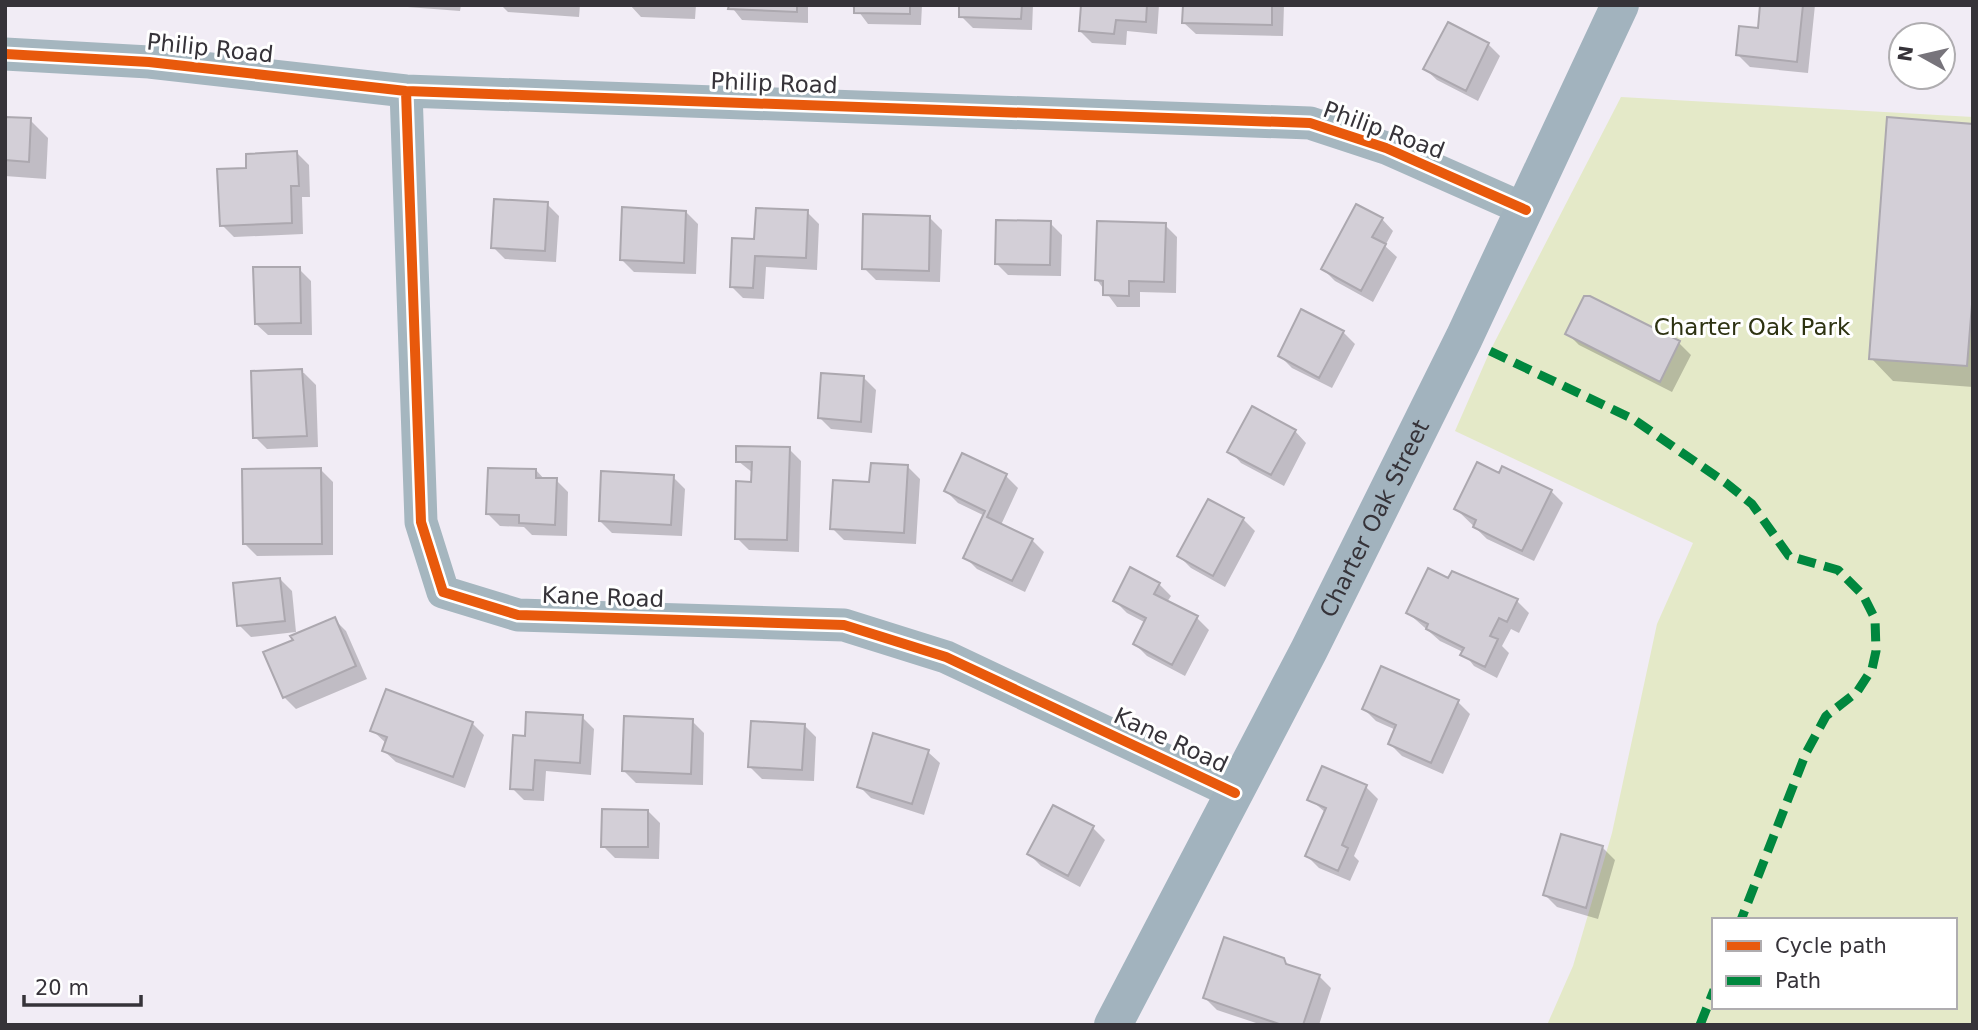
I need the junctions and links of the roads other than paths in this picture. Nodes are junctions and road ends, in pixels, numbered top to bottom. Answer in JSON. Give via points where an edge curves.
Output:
{"nodes":[{"id":1,"x":1620,"y":5,"type":"edge"},
{"id":2,"x":5,"y":54,"type":"edge"},
{"id":3,"x":406,"y":91,"type":"junction"},
{"id":4,"x":1526,"y":210,"type":"junction"},
{"id":5,"x":1235,"y":793,"type":"junction"},
{"id":6,"x":1113,"y":1025,"type":"edge"}],
"edges":[{"from":1,"to":4,"type":"main road","name":"Charter Oak Street"},
{"from":2,"to":3,"type":"street","name":"Philip Road","via":[[149,62]]},
{"from":3,"to":4,"type":"street","name":"Philip Road","via":[[1310,123],[1387,148]]},
{"from":3,"to":5,"type":"street","name":"Kane Road","via":[[421,522],[443,593],[518,615],[844,625],[946,657]]},
{"from":4,"to":5,"type":"main road","name":"Charter Oak Street"},
{"from":5,"to":6,"type":"main road","name":"Charter Oak Street"}]}
